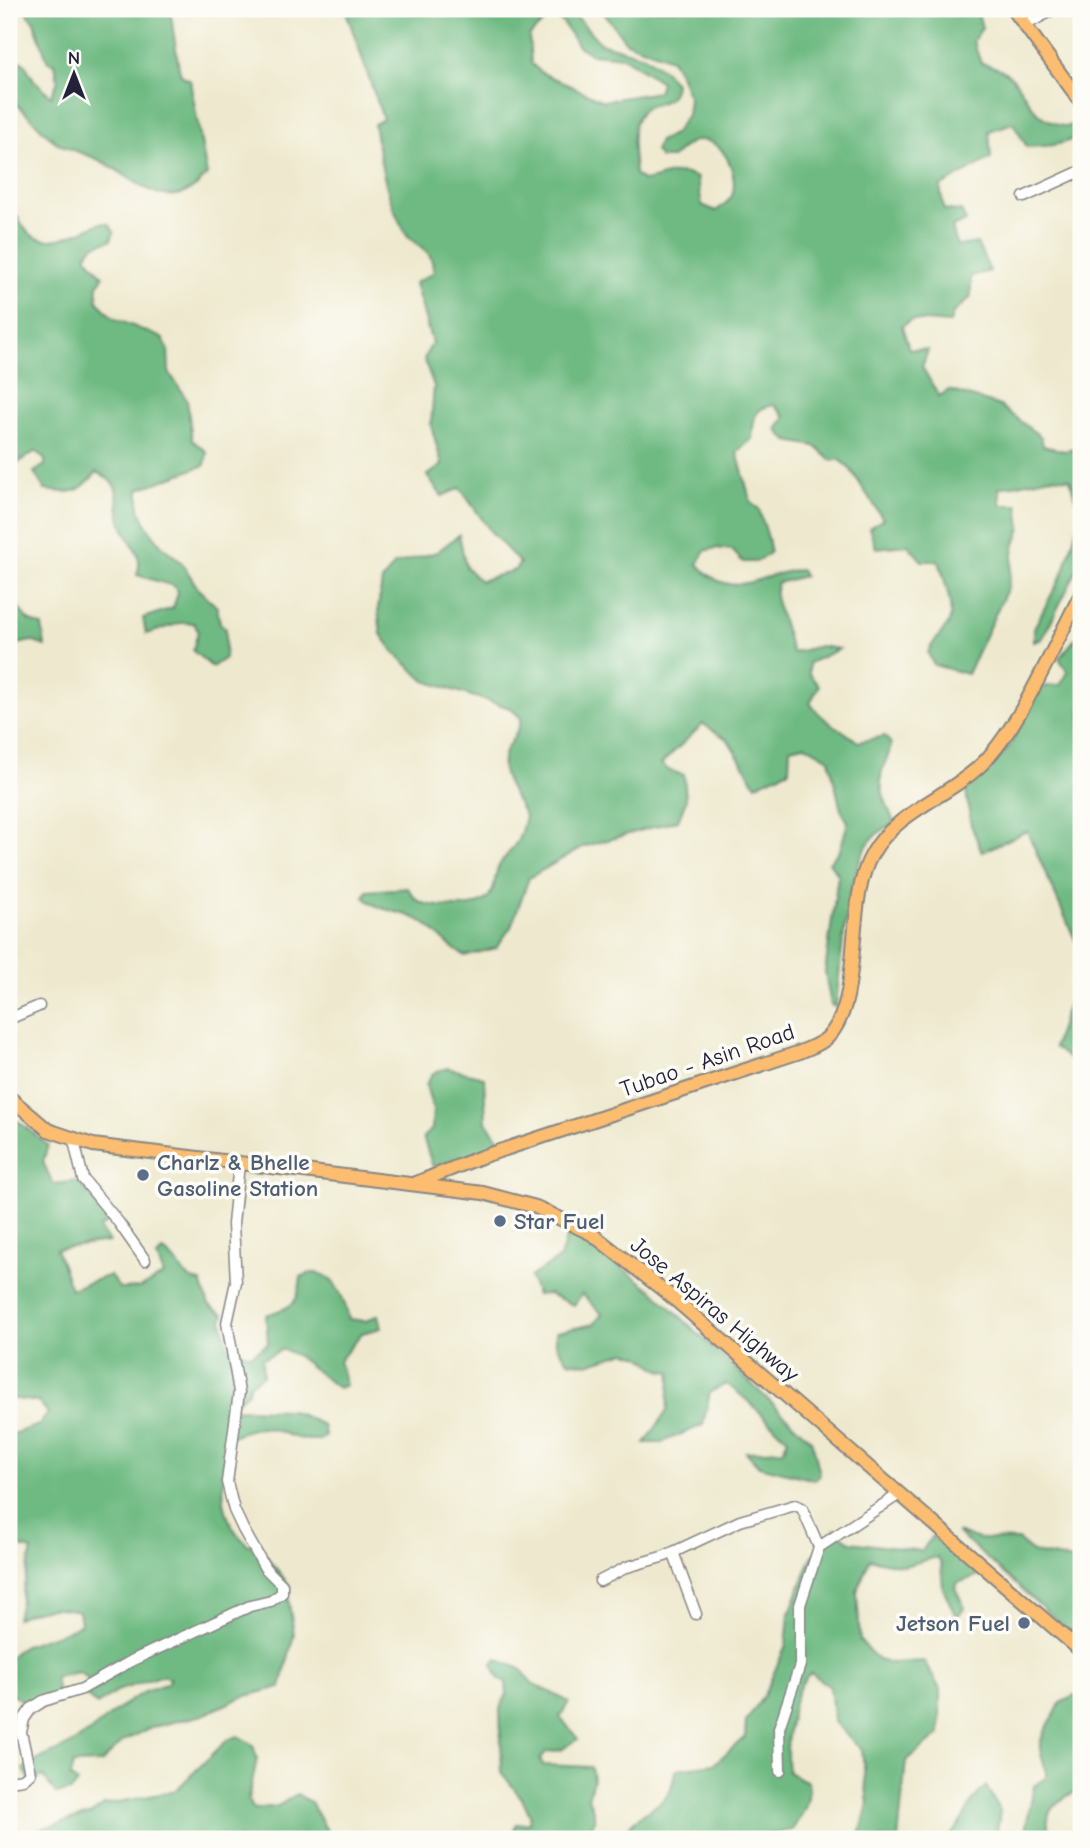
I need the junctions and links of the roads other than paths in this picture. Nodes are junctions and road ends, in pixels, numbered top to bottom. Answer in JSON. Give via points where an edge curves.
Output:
{"nodes":[{"id":1,"x":1013,"y":9,"type":"edge"},
{"id":2,"x":1054,"y":9,"type":"edge"},
{"id":3,"x":1025,"y":24,"type":"junction"},
{"id":4,"x":1081,"y":102,"type":"edge"},
{"id":5,"x":1081,"y":171,"type":"edge"},
{"id":6,"x":1024,"y":197,"type":"dead end"},
{"id":7,"x":1081,"y":594,"type":"edge"},
{"id":8,"x":39,"y":1006,"type":"dead end"},
{"id":9,"x":9,"y":1019,"type":"edge"},
{"id":10,"x":9,"y":1097,"type":"edge"},
{"id":11,"x":74,"y":1141,"type":"junction"},
{"id":12,"x":239,"y":1164,"type":"junction"},
{"id":13,"x":413,"y":1185,"type":"junction"},
{"id":14,"x":145,"y":1260,"type":"dead end"},
{"id":15,"x":898,"y":1495,"type":"junction"},
{"id":16,"x":819,"y":1547,"type":"junction"},
{"id":17,"x":673,"y":1552,"type":"junction"},
{"id":18,"x":600,"y":1581,"type":"dead end"},
{"id":19,"x":696,"y":1614,"type":"dead end"},
{"id":20,"x":1081,"y":1651,"type":"edge"},
{"id":21,"x":780,"y":1771,"type":"dead end"},
{"id":22,"x":9,"y":1781,"type":"edge"}],
"edges":[{"from":1,"to":3,"type":"main road"},
{"from":2,"to":3,"type":"street"},
{"from":3,"to":4,"type":"main road"},
{"from":5,"to":6,"type":"street"},
{"from":7,"to":13,"type":"main road","name":"Tubao - Asin Road","via":[[1002,741],[982,764],[886,834],[872,854],[854,922],[846,1002],[827,1038],[800,1052],[481,1157]]},
{"from":8,"to":9,"type":"street"},
{"from":10,"to":11,"type":"main road","name":"Jose Aspiras Highway","via":[[48,1130]]},
{"from":11,"to":12,"type":"main road","name":"Jose Aspiras Highway"},
{"from":11,"to":14,"type":"street","via":[[83,1179]]},
{"from":12,"to":13,"type":"main road","name":"Jose Aspiras Highway"},
{"from":12,"to":22,"type":"street","via":[[233,1224],[236,1282],[227,1323],[240,1392],[227,1482],[234,1510],[265,1568],[282,1585],[282,1593],[31,1709],[21,1732],[30,1773]]},
{"from":13,"to":15,"type":"main road","name":"Jose Aspiras Highway","via":[[516,1200],[592,1234],[672,1297]]},
{"from":15,"to":16,"type":"street"},
{"from":15,"to":20,"type":"main road","name":"Jose Aspiras Highway"},
{"from":16,"to":17,"type":"street","via":[[803,1509],[796,1505],[740,1521]]},
{"from":16,"to":21,"type":"street","via":[[800,1605],[800,1665],[779,1728]]},
{"from":17,"to":18,"type":"street"},
{"from":17,"to":19,"type":"street"}]}
